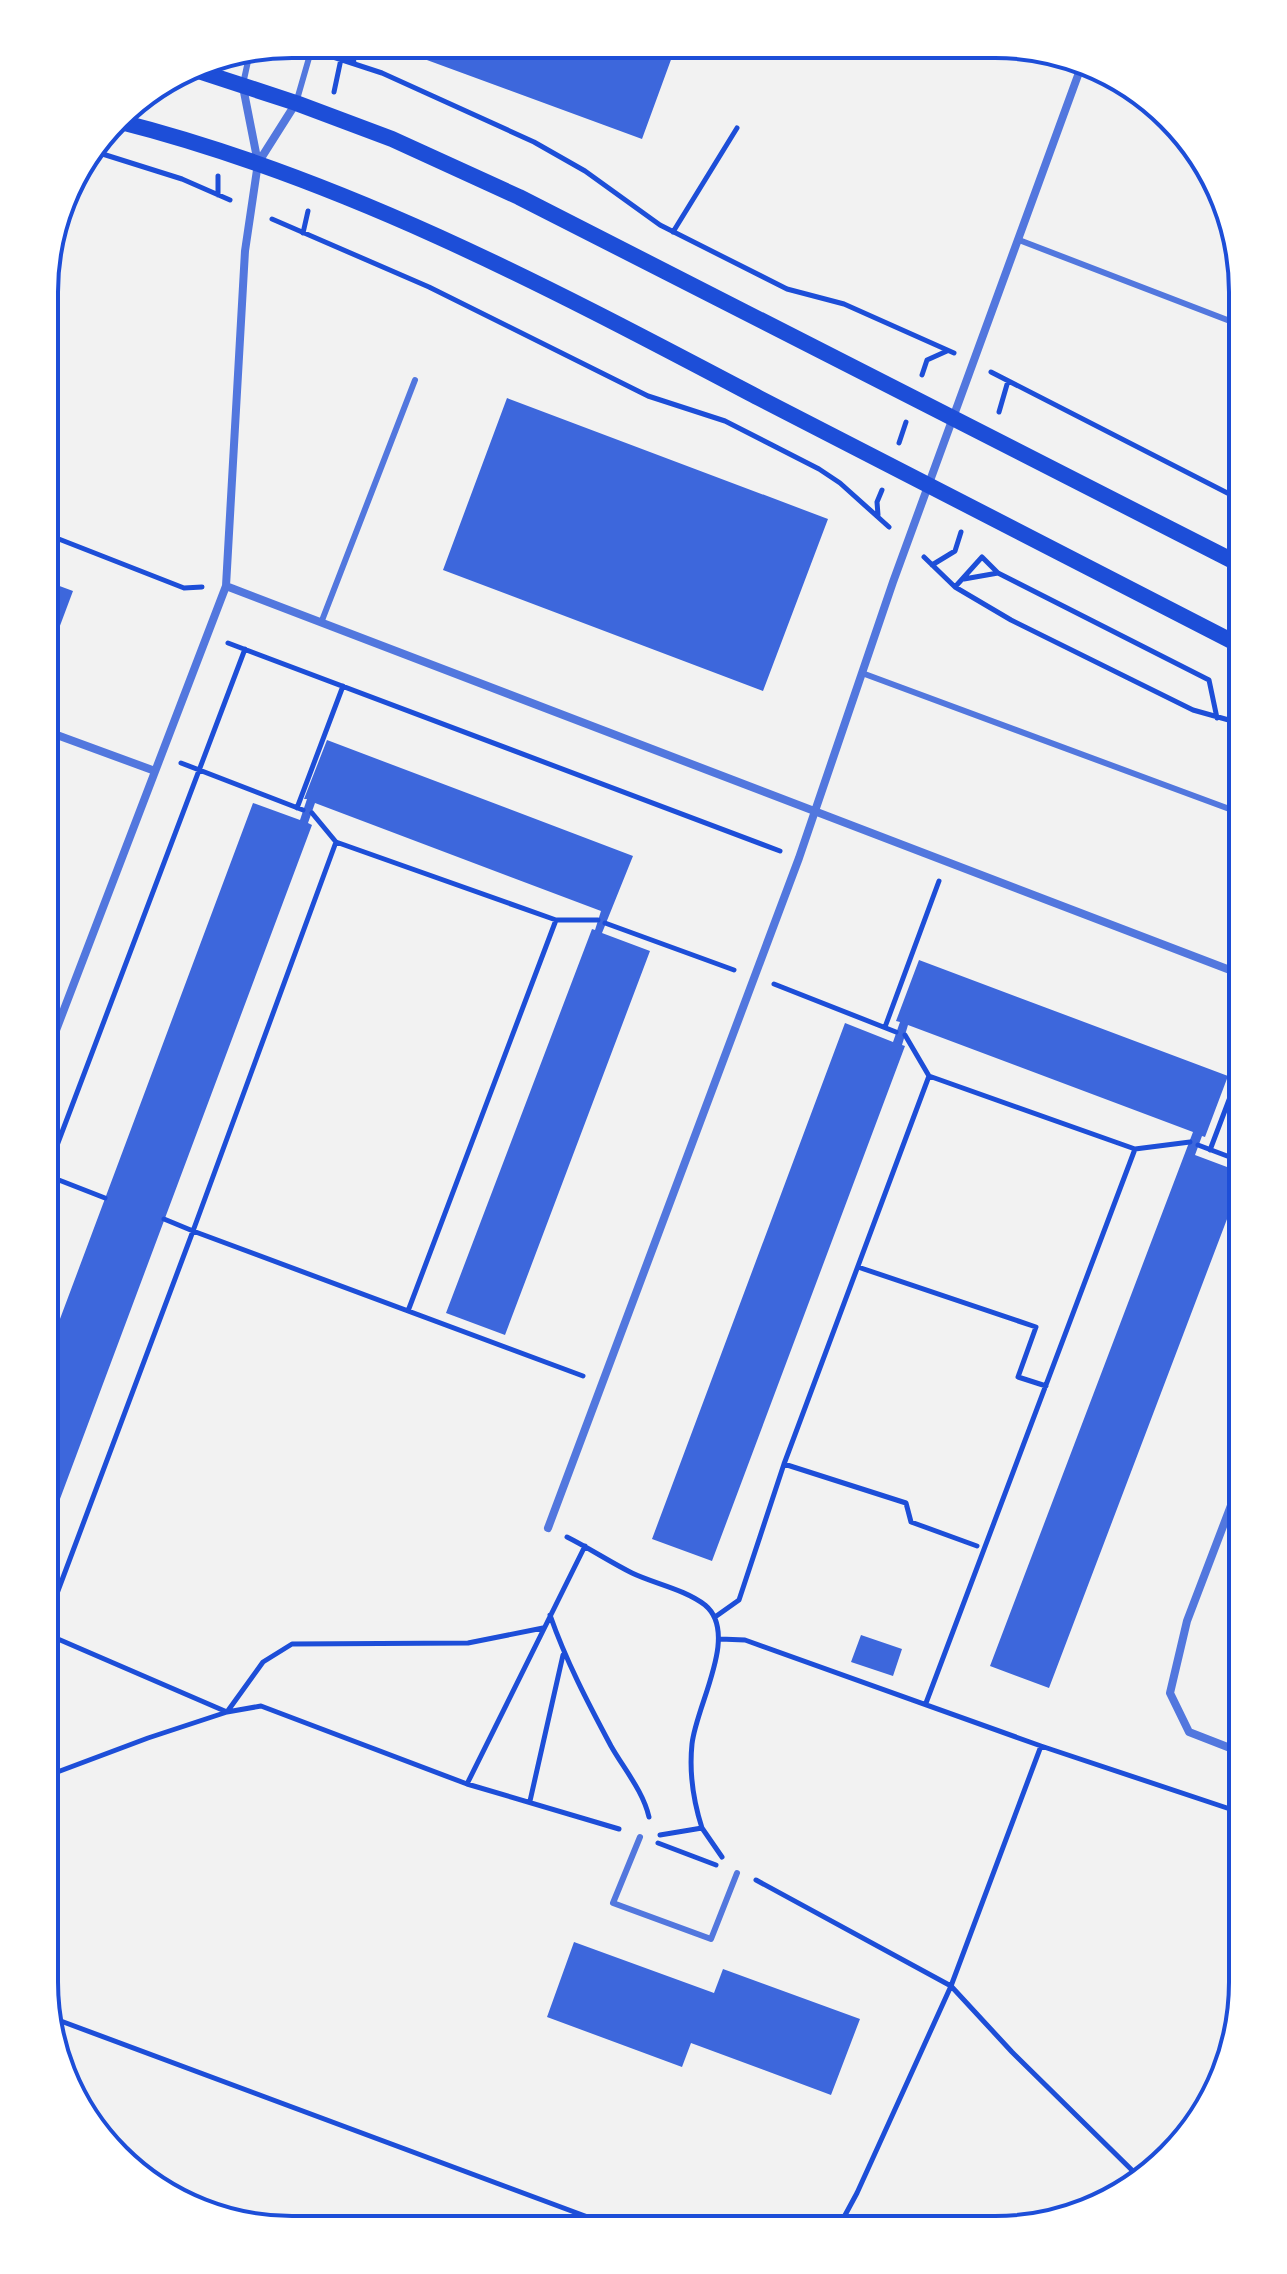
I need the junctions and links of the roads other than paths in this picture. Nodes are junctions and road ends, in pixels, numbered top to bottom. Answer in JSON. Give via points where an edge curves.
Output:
{"nodes":[{"id":1,"x":309,"y":58,"type":"edge"},
{"id":2,"x":248,"y":63,"type":"edge"},
{"id":3,"x":207,"y":74,"type":"edge"},
{"id":4,"x":1079,"y":74,"type":"edge"},
{"id":5,"x":243,"y":86,"type":"junction"},
{"id":6,"x":296,"y":103,"type":"junction"},
{"id":7,"x":129,"y":125,"type":"edge"},
{"id":8,"x":258,"y":163,"type":"junction"},
{"id":9,"x":1019,"y":240,"type":"junction"},
{"id":10,"x":1229,"y":321,"type":"edge"},
{"id":11,"x":415,"y":380,"type":"dead end"},
{"id":12,"x":954,"y":419,"type":"junction"},
{"id":13,"x":929,"y":486,"type":"junction"},
{"id":14,"x":1229,"y":559,"type":"edge"},
{"id":15,"x":226,"y":586,"type":"junction"},
{"id":16,"x":321,"y":623,"type":"junction"},
{"id":17,"x":1229,"y":640,"type":"edge"},
{"id":18,"x":862,"y":673,"type":"junction"},
{"id":19,"x":58,"y":735,"type":"edge"},
{"id":20,"x":155,"y":771,"type":"junction"},
{"id":21,"x":1229,"y":809,"type":"edge"},
{"id":22,"x":816,"y":811,"type":"junction"},
{"id":23,"x":1229,"y":969,"type":"edge"},
{"id":24,"x":58,"y":1025,"type":"edge"},
{"id":25,"x":1228,"y":1513,"type":"edge"},
{"id":26,"x":548,"y":1528,"type":"road end"},
{"id":27,"x":1228,"y":1747,"type":"edge"},
{"id":28,"x":640,"y":1837,"type":"road end"},
{"id":29,"x":737,"y":1873,"type":"road end"}],
"edges":[{"from":1,"to":6,"type":"lane"},
{"from":2,"to":5,"type":"lane"},
{"from":3,"to":5,"type":"main road"},
{"from":4,"to":9,"type":"street"},
{"from":5,"to":6,"type":"main road"},
{"from":5,"to":8,"type":"street"},
{"from":6,"to":8,"type":"street"},
{"from":6,"to":12,"type":"main road","via":[[392,139],[519,197]]},
{"from":7,"to":8,"type":"main road"},
{"from":8,"to":13,"type":"main road","via":[[548,287]]},
{"from":8,"to":15,"type":"street","via":[[245,251]]},
{"from":9,"to":10,"type":"lane"},
{"from":9,"to":12,"type":"street"},
{"from":11,"to":16,"type":"lane"},
{"from":12,"to":13,"type":"street"},
{"from":12,"to":14,"type":"main road"},
{"from":13,"to":17,"type":"main road"},
{"from":13,"to":18,"type":"street"},
{"from":15,"to":16,"type":"street"},
{"from":15,"to":20,"type":"street"},
{"from":16,"to":22,"type":"street"},
{"from":18,"to":21,"type":"lane"},
{"from":18,"to":22,"type":"street"},
{"from":19,"to":20,"type":"street"},
{"from":20,"to":24,"type":"street"},
{"from":22,"to":23,"type":"street"},
{"from":22,"to":26,"type":"street"},
{"from":25,"to":27,"type":"street","via":[[1187,1621],[1170,1693],[1189,1732]]},
{"from":28,"to":29,"type":"lane","via":[[613,1903],[711,1939]]}]}
